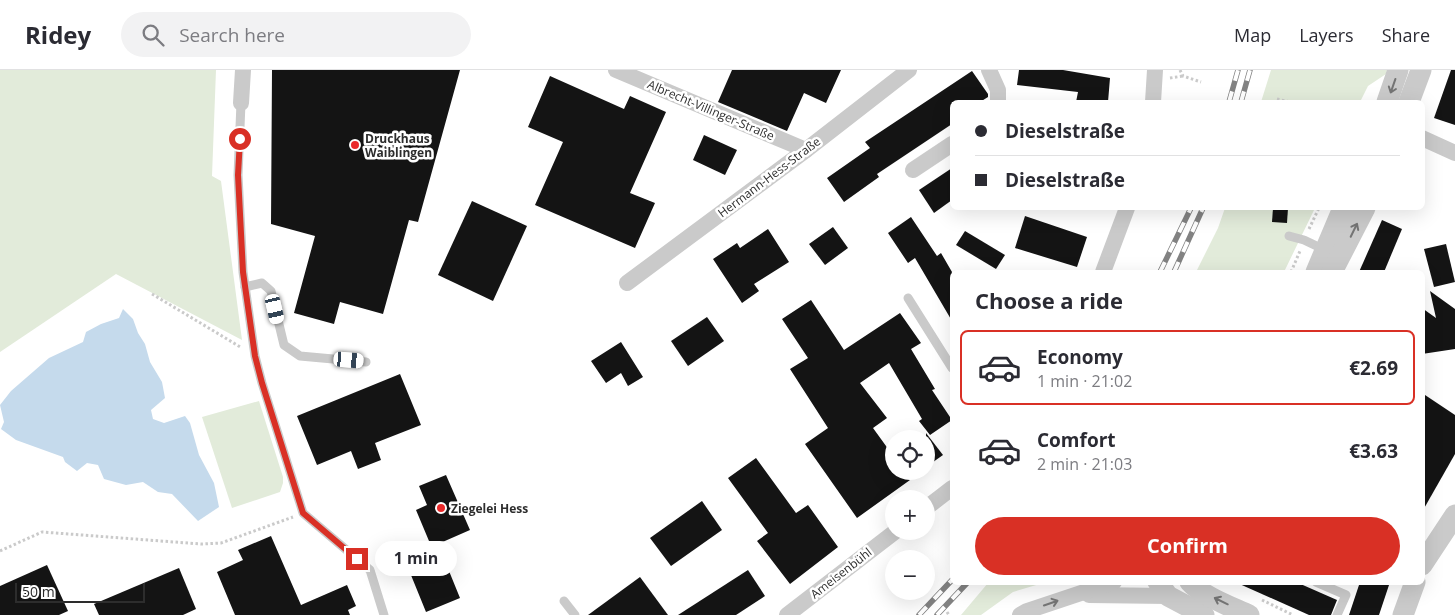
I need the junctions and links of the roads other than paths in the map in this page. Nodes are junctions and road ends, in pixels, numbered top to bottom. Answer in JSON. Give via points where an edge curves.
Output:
{"nodes":[{"id":1,"x":243,"y":70,"type":"edge"},
{"id":2,"x":616,"y":70,"type":"edge"},
{"id":3,"x":909,"y":70,"type":"edge"},
{"id":4,"x":989,"y":70,"type":"edge"},
{"id":5,"x":1155,"y":70,"type":"edge"},
{"id":6,"x":1398,"y":70,"type":"edge"},
{"id":7,"x":1421,"y":70,"type":"edge"},
{"id":8,"x":998,"y":100,"type":"edge"},
{"id":9,"x":1153,"y":100,"type":"edge"},
{"id":10,"x":1387,"y":100,"type":"edge"},
{"id":11,"x":1410,"y":100,"type":"edge"},
{"id":12,"x":241,"y":103,"type":"joint"},
{"id":13,"x":1425,"y":139,"type":"edge"},
{"id":14,"x":950,"y":145,"type":"edge"},
{"id":15,"x":806,"y":150,"type":"junction"},
{"id":16,"x":1455,"y":153,"type":"edge"},
{"id":17,"x":913,"y":170,"type":"dead end"},
{"id":18,"x":1126,"y":210,"type":"edge"},
{"id":19,"x":1342,"y":210,"type":"edge"},
{"id":20,"x":1364,"y":210,"type":"edge"},
{"id":21,"x":1289,"y":236,"type":"dead end"},
{"id":22,"x":1325,"y":250,"type":"junction"},
{"id":23,"x":1104,"y":270,"type":"edge"},
{"id":24,"x":1317,"y":270,"type":"edge"},
{"id":25,"x":1333,"y":270,"type":"edge"},
{"id":26,"x":627,"y":283,"type":"dead end"},
{"id":27,"x":245,"y":287,"type":"junction"},
{"id":28,"x":908,"y":298,"type":"dead end"},
{"id":29,"x":366,"y":362,"type":"dead end"},
{"id":30,"x":950,"y":365,"type":"edge"},
{"id":31,"x":950,"y":490,"type":"edge"},
{"id":32,"x":935,"y":501,"type":"edge"},
{"id":33,"x":1454,"y":518,"type":"edge"},
{"id":34,"x":885,"y":539,"type":"edge"},
{"id":35,"x":1425,"y":560,"type":"edge"},
{"id":36,"x":1105,"y":585,"type":"edge"},
{"id":37,"x":1192,"y":585,"type":"edge"},
{"id":38,"x":1323,"y":585,"type":"edge"},
{"id":39,"x":1414,"y":585,"type":"edge"},
{"id":40,"x":1163,"y":589,"type":"edge"},
{"id":41,"x":1076,"y":595,"type":"junction"},
{"id":42,"x":564,"y":601,"type":"dead end"},
{"id":43,"x":384,"y":615,"type":"edge"},
{"id":44,"x":575,"y":615,"type":"edge"},
{"id":45,"x":787,"y":615,"type":"edge"},
{"id":46,"x":1020,"y":615,"type":"edge"},
{"id":47,"x":1204,"y":615,"type":"edge"},
{"id":48,"x":1249,"y":615,"type":"edge"},
{"id":49,"x":1337,"y":615,"type":"edge"},
{"id":50,"x":1403,"y":615,"type":"edge"}],
"edges":[{"from":1,"to":12,"type":"street"},
{"from":2,"to":15,"type":"street","name":"Albrecht-Villinger-Straße"},
{"from":3,"to":15,"type":"street","name":"Hermann-Hess-Straße"},
{"from":4,"to":8,"type":"street","via":[[998,90]]},
{"from":5,"to":9,"type":"street"},
{"from":6,"to":10,"type":"street","one_way":true},
{"from":7,"to":11,"type":"street"},
{"from":12,"to":27,"type":"lane","via":[[238,175]]},
{"from":13,"to":16,"type":"street"},
{"from":14,"to":17,"type":"street"},
{"from":15,"to":26,"type":"street","name":"Hermann-Hess-Straße"},
{"from":18,"to":23,"type":"street"},
{"from":19,"to":22,"type":"street"},
{"from":25,"to":20,"type":"street","one_way":true},
{"from":21,"to":22,"type":"lane"},
{"from":22,"to":24,"type":"street"},
{"from":27,"to":29,"type":"lane","via":[[262,283],[271,291],[284,346],[300,356]]},
{"from":27,"to":43,"type":"lane","via":[[255,356],[303,513],[370,570]]},
{"from":28,"to":30,"type":"lane"},
{"from":31,"to":32,"type":"street"},
{"from":33,"to":35,"type":"street"},
{"from":34,"to":45,"type":"street","name":"Ameisenbühl"},
{"from":36,"to":41,"type":"street"},
{"from":48,"to":37,"type":"street","one_way":true},
{"from":38,"to":49,"type":"lane","via":[[1346,595]]},
{"from":39,"to":50,"type":"street"},
{"from":40,"to":41,"type":"street"},
{"from":40,"to":47,"type":"street"},
{"from":46,"to":41,"type":"street","one_way":true},
{"from":42,"to":44,"type":"lane"}]}
